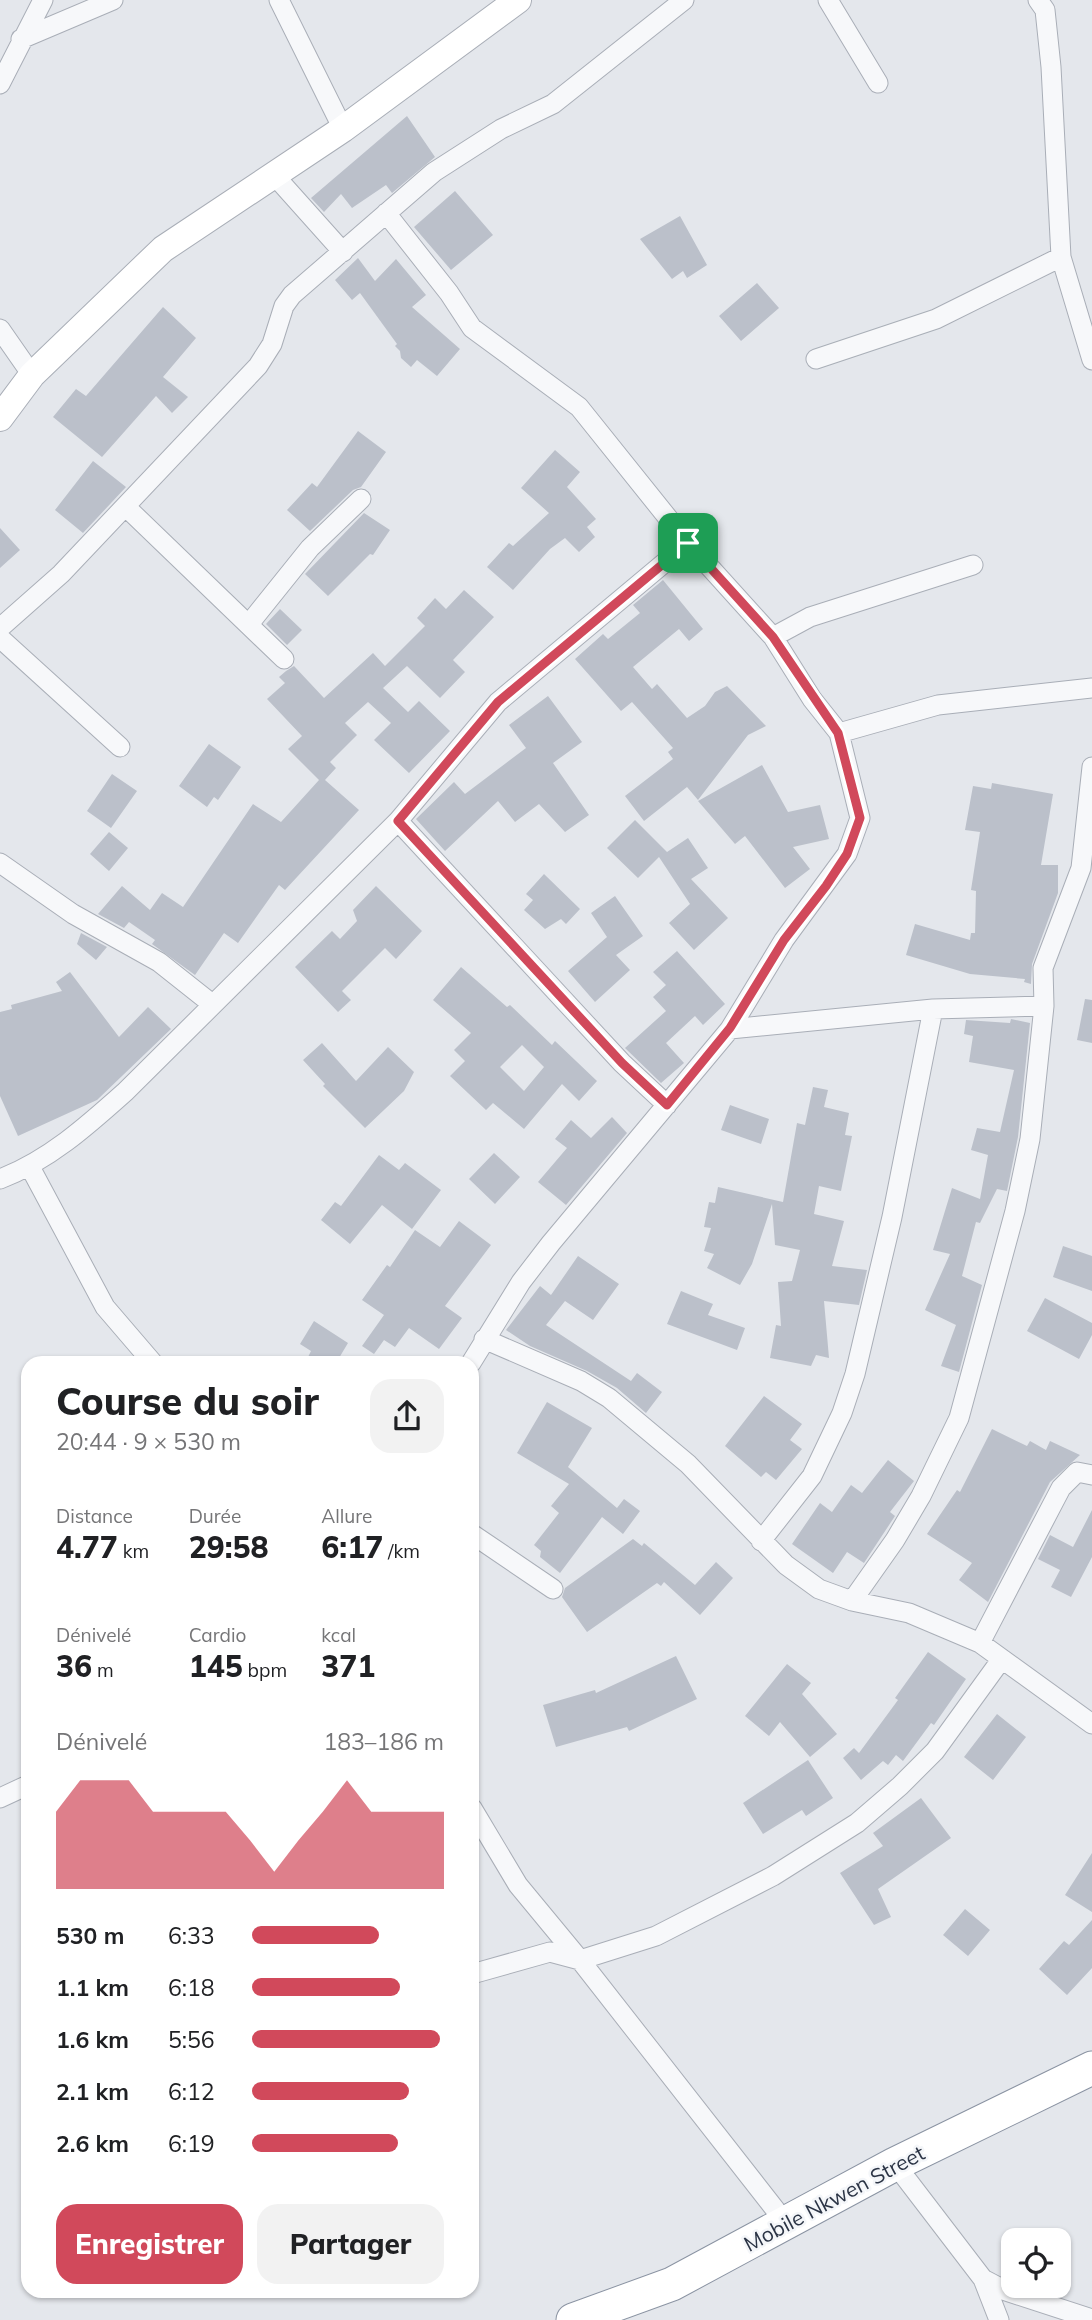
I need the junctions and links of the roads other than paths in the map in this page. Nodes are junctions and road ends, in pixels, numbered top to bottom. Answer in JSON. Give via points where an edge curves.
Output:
{"nodes":[{"id":1,"x":43,"y":0,"type":"edge"},
{"id":2,"x":113,"y":0,"type":"edge"},
{"id":3,"x":279,"y":0,"type":"edge"},
{"id":4,"x":518,"y":0,"type":"edge"},
{"id":5,"x":684,"y":0,"type":"edge"},
{"id":6,"x":828,"y":0,"type":"edge"},
{"id":7,"x":1038,"y":0,"type":"edge"},
{"id":8,"x":21,"y":39,"type":"junction"},
{"id":9,"x":878,"y":83,"type":"dead end"},
{"id":10,"x":0,"y":84,"type":"edge"},
{"id":11,"x":343,"y":129,"type":"junction"},
{"id":12,"x":275,"y":176,"type":"junction"},
{"id":13,"x":386,"y":213,"type":"junction"},
{"id":14,"x":343,"y":252,"type":"junction"},
{"id":15,"x":1061,"y":257,"type":"junction"},
{"id":16,"x":0,"y":329,"type":"edge"},
{"id":17,"x":816,"y":359,"type":"dead end"},
{"id":18,"x":1092,"y":360,"type":"edge"},
{"id":19,"x":32,"y":375,"type":"junction"},
{"id":20,"x":0,"y":418,"type":"edge"},
{"id":21,"x":361,"y":499,"type":"dead end"},
{"id":22,"x":126,"y":507,"type":"junction"},
{"id":23,"x":688,"y":543,"type":"junction"},
{"id":24,"x":973,"y":565,"type":"dead end"},
{"id":25,"x":249,"y":624,"type":"junction"},
{"id":26,"x":0,"y":628,"type":"edge"},
{"id":27,"x":773,"y":637,"type":"junction"},
{"id":28,"x":0,"y":638,"type":"edge"},
{"id":29,"x":284,"y":659,"type":"dead end"},
{"id":30,"x":1092,"y":688,"type":"edge"},
{"id":31,"x":838,"y":733,"type":"junction"},
{"id":32,"x":120,"y":747,"type":"dead end"},
{"id":33,"x":1092,"y":767,"type":"edge"},
{"id":34,"x":398,"y":821,"type":"junction"},
{"id":35,"x":0,"y":863,"type":"edge"},
{"id":36,"x":1086,"y":869,"type":"edge"},
{"id":37,"x":212,"y":1004,"type":"junction"},
{"id":38,"x":1044,"y":1006,"type":"junction"},
{"id":39,"x":933,"y":1009,"type":"junction"},
{"id":40,"x":730,"y":1028,"type":"junction"},
{"id":41,"x":667,"y":1105,"type":"junction"},
{"id":42,"x":30,"y":1167,"type":"junction"},
{"id":43,"x":0,"y":1179,"type":"edge"},
{"id":44,"x":484,"y":1339,"type":"junction"},
{"id":45,"x":147,"y":1356,"type":"edge"},
{"id":46,"x":475,"y":1356,"type":"edge"},
{"id":47,"x":1092,"y":1475,"type":"edge"},
{"id":48,"x":479,"y":1539,"type":"edge"},
{"id":49,"x":761,"y":1541,"type":"junction"},
{"id":50,"x":553,"y":1589,"type":"dead end"},
{"id":51,"x":852,"y":1601,"type":"junction"},
{"id":52,"x":979,"y":1643,"type":"junction"},
{"id":53,"x":1001,"y":1661,"type":"junction"},
{"id":54,"x":1092,"y":1724,"type":"edge"},
{"id":55,"x":21,"y":1788,"type":"edge"},
{"id":56,"x":0,"y":1798,"type":"edge"},
{"id":57,"x":479,"y":1820,"type":"edge"},
{"id":58,"x":580,"y":1959,"type":"junction"},
{"id":59,"x":479,"y":1972,"type":"edge"},
{"id":60,"x":1092,"y":2068,"type":"edge"},
{"id":61,"x":895,"y":2164,"type":"junction"},
{"id":62,"x":785,"y":2222,"type":"junction"},
{"id":63,"x":983,"y":2280,"type":"junction"},
{"id":64,"x":1092,"y":2319,"type":"edge"},
{"id":65,"x":572,"y":2320,"type":"edge"},
{"id":66,"x":999,"y":2320,"type":"edge"}],
"edges":[{"from":1,"to":8,"type":"street"},
{"from":2,"to":8,"type":"street"},
{"from":3,"to":11,"type":"street"},
{"from":4,"to":11,"type":"street"},
{"from":5,"to":13,"type":"street","via":[[553,104],[501,129],[434,172]]},
{"from":6,"to":9,"type":"street"},
{"from":7,"to":15,"type":"street","via":[[1045,10],[1051,67]]},
{"from":8,"to":10,"type":"street"},
{"from":11,"to":12,"type":"street"},
{"from":12,"to":14,"type":"street"},
{"from":12,"to":19,"type":"street","via":[[163,249]]},
{"from":13,"to":14,"type":"street"},
{"from":13,"to":23,"type":"street","via":[[472,328],[579,407]]},
{"from":14,"to":22,"type":"street","via":[[292,295],[258,366]]},
{"from":15,"to":17,"type":"street","via":[[936,319]]},
{"from":15,"to":18,"type":"street"},
{"from":16,"to":19,"type":"street"},
{"from":19,"to":20,"type":"street"},
{"from":21,"to":25,"type":"street","via":[[310,548]]},
{"from":22,"to":25,"type":"street"},
{"from":22,"to":26,"type":"street"},
{"from":23,"to":27,"type":"street"},
{"from":23,"to":34,"type":"street","via":[[498,702]]},
{"from":24,"to":27,"type":"street","via":[[810,617]]},
{"from":25,"to":29,"type":"street"},
{"from":27,"to":31,"type":"street"},
{"from":28,"to":32,"type":"street"},
{"from":30,"to":31,"type":"street","via":[[938,705]]},
{"from":31,"to":40,"type":"street","via":[[860,818],[847,854],[784,940]]},
{"from":33,"to":36,"type":"street"},
{"from":34,"to":37,"type":"street"},
{"from":34,"to":41,"type":"street","via":[[622,1063]]},
{"from":35,"to":37,"type":"street","via":[[82,920],[159,962]]},
{"from":36,"to":38,"type":"street","via":[[1043,968]]},
{"from":37,"to":42,"type":"street","via":[[125,1093]]},
{"from":38,"to":39,"type":"street"},
{"from":38,"to":51,"type":"street","via":[[1028,1151],[959,1419],[922,1496]]},
{"from":39,"to":40,"type":"street"},
{"from":39,"to":49,"type":"street","via":[[855,1374],[812,1476]]},
{"from":40,"to":41,"type":"street"},
{"from":41,"to":44,"type":"street","via":[[551,1242]]},
{"from":42,"to":43,"type":"street"},
{"from":42,"to":45,"type":"street","via":[[106,1307]]},
{"from":44,"to":46,"type":"street"},
{"from":44,"to":49,"type":"street","via":[[609,1398],[688,1464]]},
{"from":47,"to":52,"type":"street","via":[[1077,1472],[1061,1488]]},
{"from":48,"to":50,"type":"street"},
{"from":49,"to":51,"type":"street","via":[[819,1589]]},
{"from":51,"to":52,"type":"street","via":[[909,1613]]},
{"from":52,"to":53,"type":"street"},
{"from":53,"to":54,"type":"street"},
{"from":53,"to":58,"type":"street","via":[[935,1751],[857,1823],[773,1876],[656,1936]]},
{"from":55,"to":56,"type":"street"},
{"from":57,"to":58,"type":"street","via":[[518,1885]]},
{"from":58,"to":59,"type":"street","via":[[550,1952]]},
{"from":58,"to":62,"type":"street"},
{"from":60,"to":61,"type":"highway","name":"Mobile Nkwen Street"},
{"from":61,"to":62,"type":"highway","name":"Mobile Nkwen Street"},
{"from":61,"to":63,"type":"street"},
{"from":62,"to":65,"type":"highway","name":"Mobile Nkwen Street","via":[[672,2284]]},
{"from":63,"to":64,"type":"street"},
{"from":63,"to":66,"type":"street"}]}
